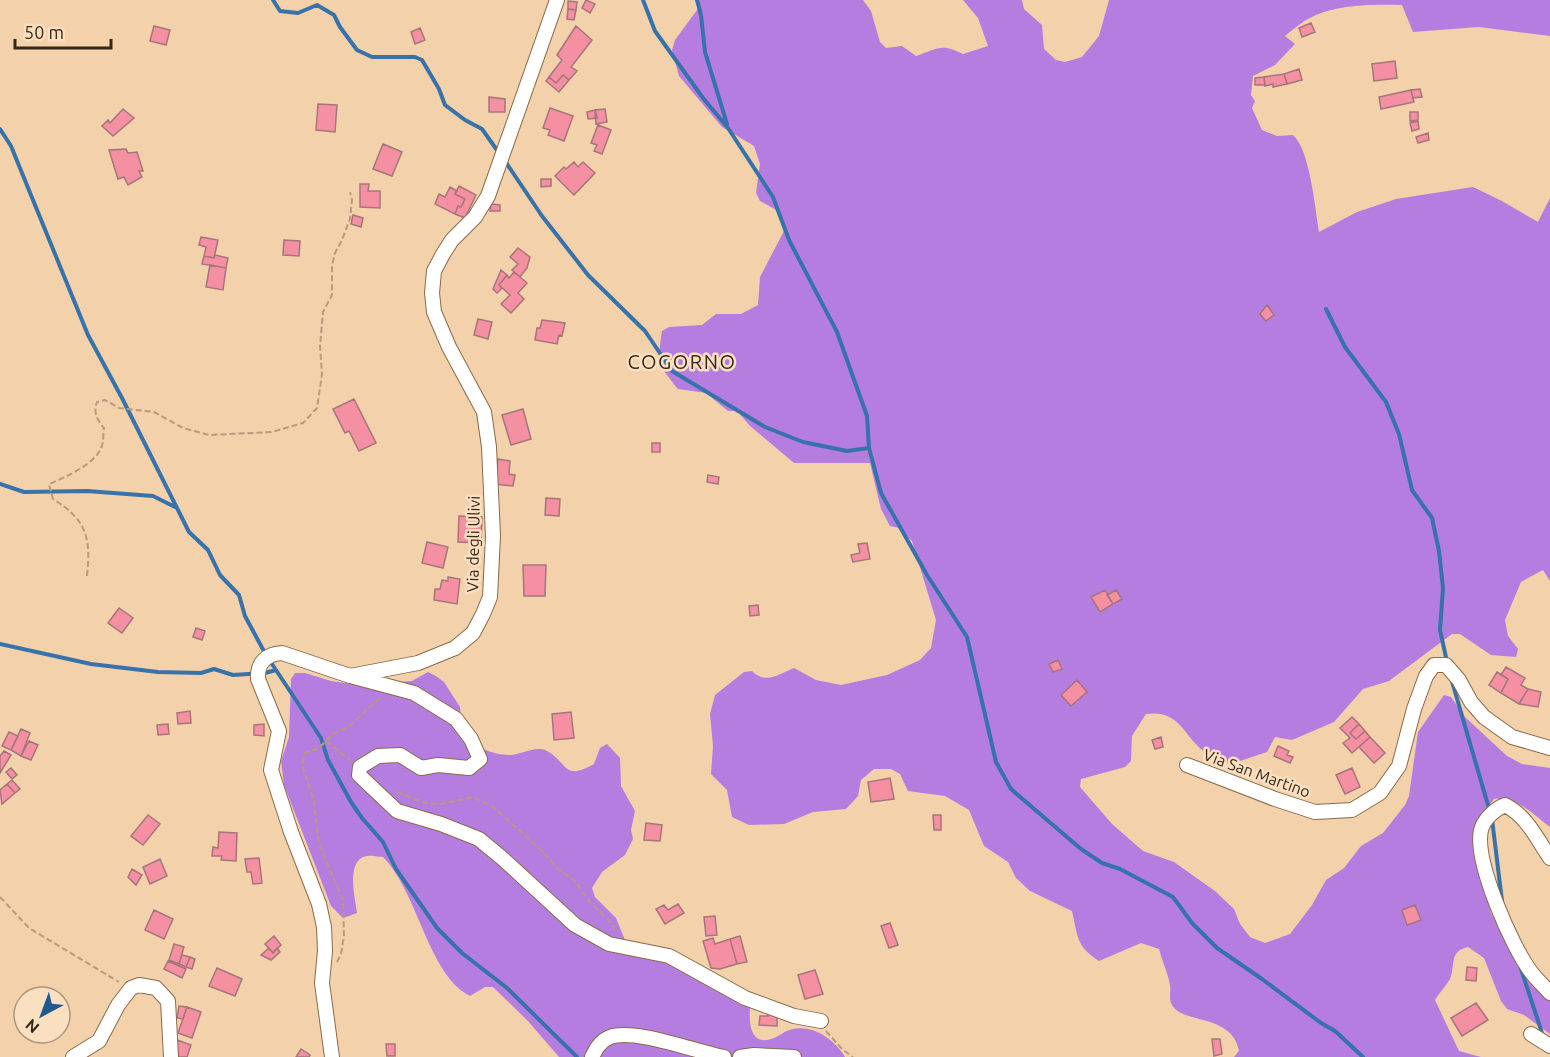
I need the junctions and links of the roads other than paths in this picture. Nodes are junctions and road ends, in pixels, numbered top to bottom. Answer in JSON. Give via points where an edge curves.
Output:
{"nodes":[{"id":1,"x":557,"y":0,"type":"edge"},
{"id":2,"x":350,"y":676,"type":"junction"},
{"id":3,"x":1550,"y":748,"type":"edge"},
{"id":4,"x":1187,"y":765,"type":"dead end"},
{"id":5,"x":1550,"y":858,"type":"edge"},
{"id":6,"x":1550,"y":993,"type":"edge"},
{"id":7,"x":821,"y":1021,"type":"road end"},
{"id":8,"x":1531,"y":1034,"type":"dead end"},
{"id":9,"x":1550,"y":1046,"type":"edge"},
{"id":10,"x":73,"y":1057,"type":"edge"},
{"id":11,"x":171,"y":1057,"type":"edge"},
{"id":12,"x":332,"y":1057,"type":"edge"},
{"id":13,"x":592,"y":1057,"type":"edge"},
{"id":14,"x":724,"y":1057,"type":"edge"},
{"id":15,"x":740,"y":1057,"type":"edge"},
{"id":16,"x":794,"y":1057,"type":"edge"}],
"edges":[{"from":1,"to":2,"type":"street","name":"Via degli Ulivi","via":[[488,196],[475,217],[452,240],[434,271],[434,312],[484,412],[493,536],[490,597],[473,633],[455,648],[418,663]]},
{"from":2,"to":7,"type":"street","via":[[414,693],[456,719],[480,759],[469,768],[421,768],[400,755],[378,756],[360,766],[359,775],[397,811],[479,839],[575,925],[609,944],[669,956],[745,998],[794,1016]]},
{"from":2,"to":12,"type":"street","name":"Via degli Ulivi","via":[[282,653],[263,660],[258,672],[279,731],[271,770],[324,927],[322,983]]},
{"from":3,"to":4,"type":"street","name":"Via San Martino","via":[[1512,737],[1484,717],[1446,665],[1434,666],[1426,676],[1399,766],[1380,792],[1352,810],[1316,812]]},
{"from":5,"to":6,"type":"street","via":[[1527,822],[1505,805],[1495,809],[1481,830],[1495,902],[1508,933],[1531,972]]},
{"from":8,"to":9,"type":"street"},
{"from":10,"to":11,"type":"street","via":[[99,1041],[131,988],[148,985],[168,1001]]},
{"from":13,"to":14,"type":"street","via":[[598,1044],[621,1036]]},
{"from":15,"to":16,"type":"street"}]}
